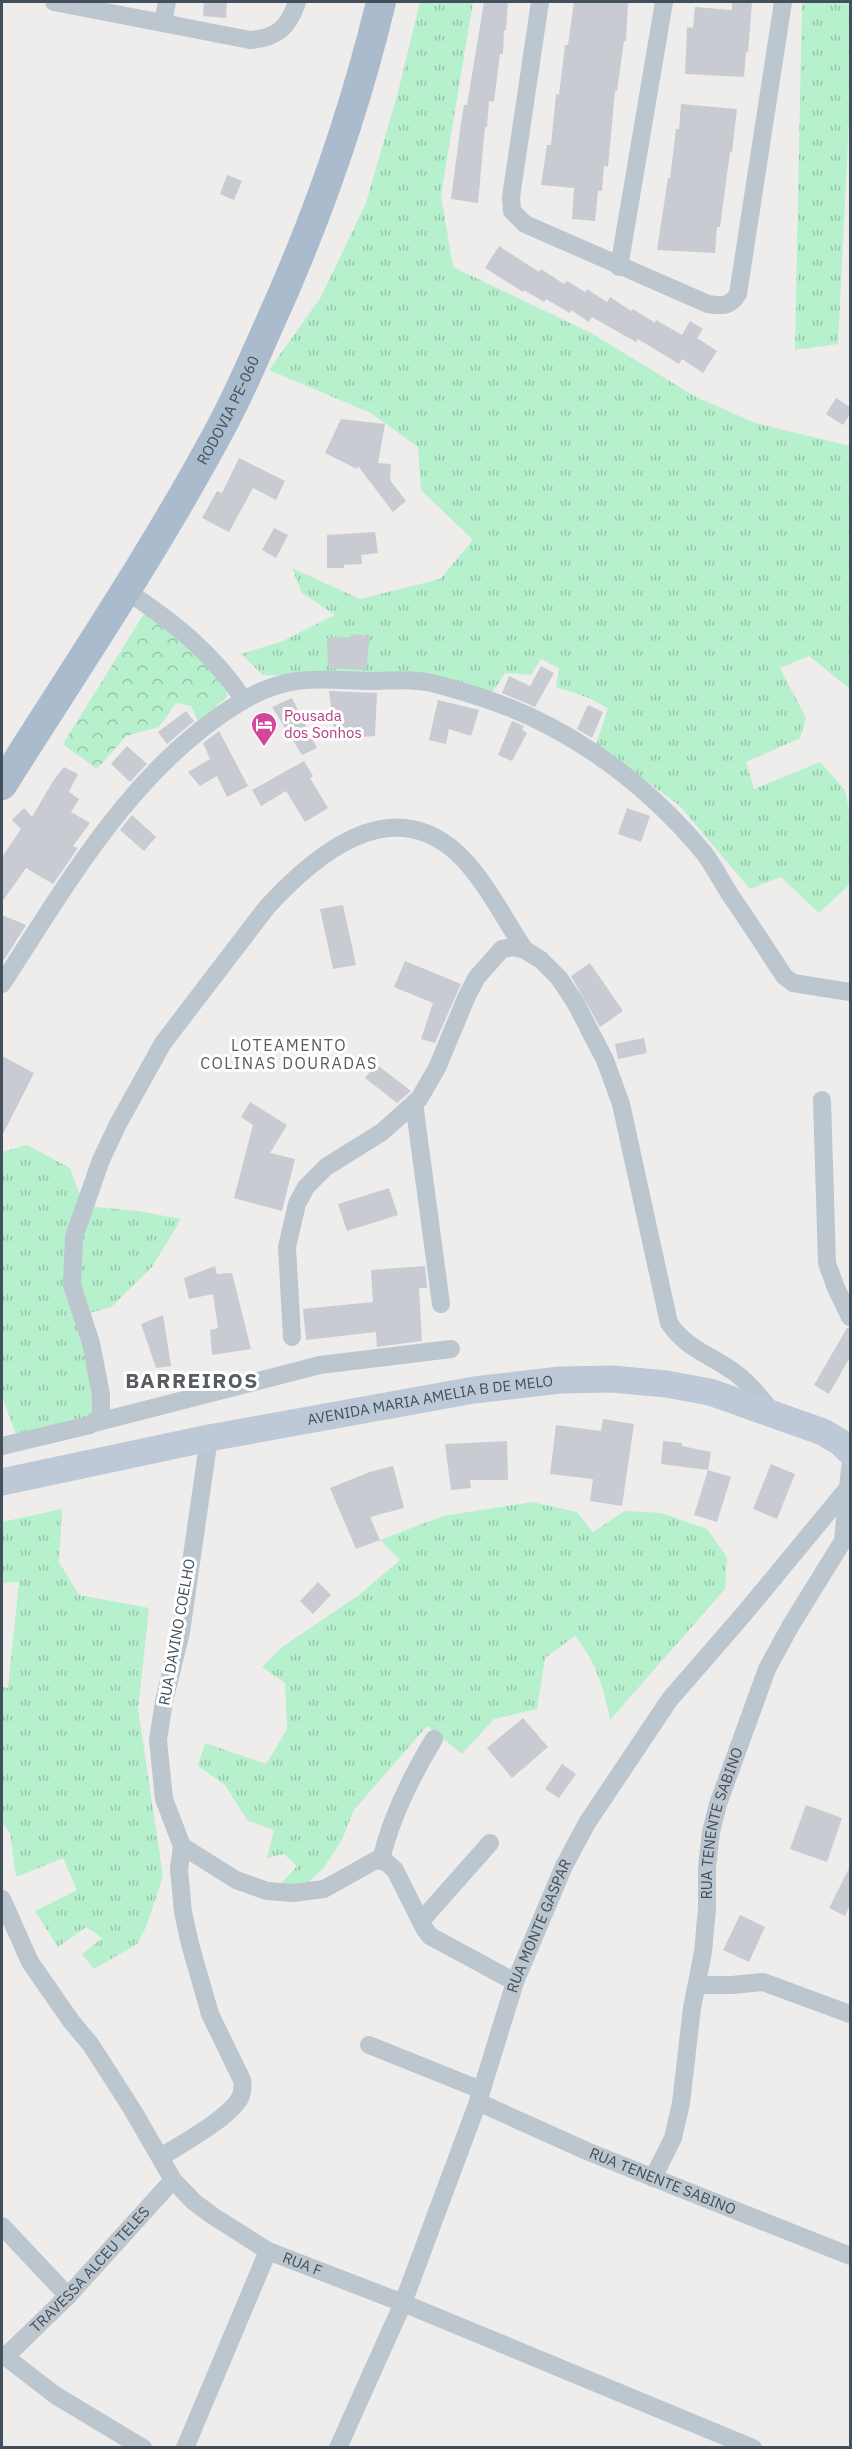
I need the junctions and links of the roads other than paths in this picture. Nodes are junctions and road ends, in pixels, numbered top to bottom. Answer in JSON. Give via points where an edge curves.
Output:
{"nodes":[{"id":1,"x":54,"y":2,"type":"edge"},
{"id":2,"x":167,"y":2,"type":"edge"},
{"id":3,"x":297,"y":2,"type":"edge"},
{"id":4,"x":381,"y":2,"type":"edge"},
{"id":5,"x":540,"y":2,"type":"edge"},
{"id":6,"x":664,"y":2,"type":"edge"},
{"id":7,"x":783,"y":2,"type":"edge"},
{"id":8,"x":163,"y":23,"type":"junction"},
{"id":9,"x":619,"y":267,"type":"junction"},
{"id":10,"x":124,"y":589,"type":"junction"},
{"id":11,"x":243,"y":700,"type":"junction"},
{"id":12,"x":2,"y":785,"type":"edge"},
{"id":13,"x":525,"y":950,"type":"junction"},
{"id":14,"x":2,"y":984,"type":"edge"},
{"id":15,"x":850,"y":992,"type":"edge"},
{"id":16,"x":822,"y":1100,"type":"dead end"},
{"id":17,"x":414,"y":1103,"type":"junction"},
{"id":18,"x":441,"y":1304,"type":"dead end"},
{"id":19,"x":850,"y":1317,"type":"edge"},
{"id":20,"x":292,"y":1337,"type":"dead end"},
{"id":21,"x":451,"y":1349,"type":"dead end"},
{"id":22,"x":773,"y":1413,"type":"junction"},
{"id":23,"x":94,"y":1423,"type":"junction"},
{"id":24,"x":209,"y":1438,"type":"junction"},
{"id":25,"x":2,"y":1446,"type":"edge"},
{"id":26,"x":850,"y":1452,"type":"edge"},
{"id":27,"x":850,"y":1468,"type":"edge"},
{"id":28,"x":2,"y":1482,"type":"edge"},
{"id":29,"x":848,"y":1488,"type":"junction"},
{"id":30,"x":434,"y":1739,"type":"dead end"},
{"id":31,"x":490,"y":1843,"type":"dead end"},
{"id":32,"x":182,"y":1846,"type":"junction"},
{"id":33,"x":381,"y":1860,"type":"junction"},
{"id":34,"x":2,"y":1899,"type":"edge"},
{"id":35,"x":421,"y":1921,"type":"junction"},
{"id":36,"x":515,"y":1982,"type":"junction"},
{"id":37,"x":698,"y":1985,"type":"junction"},
{"id":38,"x":850,"y":2013,"type":"edge"},
{"id":39,"x":369,"y":2045,"type":"dead end"},
{"id":40,"x":480,"y":2096,"type":"junction"},
{"id":41,"x":161,"y":2157,"type":"junction"},
{"id":42,"x":653,"y":2178,"type":"junction"},
{"id":43,"x":173,"y":2180,"type":"junction"},
{"id":44,"x":2,"y":2226,"type":"edge"},
{"id":45,"x":268,"y":2251,"type":"junction"},
{"id":46,"x":850,"y":2256,"type":"edge"},
{"id":47,"x":68,"y":2296,"type":"junction"},
{"id":48,"x":403,"y":2303,"type":"junction"},
{"id":49,"x":3,"y":2355,"type":"edge"},
{"id":50,"x":143,"y":2448,"type":"edge"},
{"id":51,"x":185,"y":2448,"type":"edge"},
{"id":52,"x":338,"y":2448,"type":"edge"},
{"id":53,"x":753,"y":2448,"type":"edge"}],
"edges":[{"from":1,"to":8,"type":"street"},
{"from":2,"to":8,"type":"street"},
{"from":3,"to":8,"type":"street","via":[[284,29],[262,39]]},
{"from":4,"to":10,"type":"main road","name":"RODOVIA PE-060","via":[[346,128],[294,271],[220,431]]},
{"from":5,"to":9,"type":"street","via":[[514,167],[512,211],[525,224]]},
{"from":6,"to":9,"type":"street"},
{"from":7,"to":9,"type":"street","via":[[735,298],[725,306],[708,304]]},
{"from":10,"to":11,"type":"street","via":[[193,639],[230,679]]},
{"from":10,"to":12,"type":"main road","name":"RODOVIA PE-060"},
{"from":11,"to":14,"type":"street","via":[[169,757],[129,800]]},
{"from":11,"to":15,"type":"street","via":[[275,684],[302,679],[417,681],[493,700],[526,714],[587,747],[652,796],[705,855],[784,976],[793,983]]},
{"from":13,"to":17,"type":"street","via":[[502,949],[477,977],[437,1068]]},
{"from":13,"to":22,"type":"street","via":[[559,978],[605,1060],[621,1104],[669,1323],[691,1347],[734,1371]]},
{"from":13,"to":23,"type":"street","via":[[456,852],[438,839],[404,829],[372,831],[330,849],[267,907],[163,1043],[118,1124],[91,1184],[74,1237],[71,1271],[101,1395],[102,1414]]},
{"from":16,"to":19,"type":"street","via":[[827,1263]]},
{"from":17,"to":18,"type":"street"},
{"from":17,"to":20,"type":"street","via":[[382,1132],[320,1172],[297,1204],[287,1247]]},
{"from":21,"to":23,"type":"street","via":[[320,1365]]},
{"from":22,"to":24,"type":"street","name":"AVENIDA MARIA AMELIA B DE MELO","via":[[710,1392],[666,1384],[560,1380],[474,1390]]},
{"from":22,"to":26,"type":"street","name":"AVENIDA MARIA AMELIA B DE MELO","via":[[823,1432]]},
{"from":23,"to":25,"type":"street"},
{"from":24,"to":28,"type":"street","name":"AVENIDA MARIA AMELIA B DE MELO"},
{"from":24,"to":32,"type":"street","name":"RUA DAVINO COELHO","via":[[181,1632],[158,1740],[164,1799]]},
{"from":27,"to":29,"type":"street"},
{"from":29,"to":36,"type":"street","name":"RUA MONTE GASPAR","via":[[642,1737],[587,1822],[564,1866]]},
{"from":29,"to":37,"type":"street","name":"RUA TENENTE SABINO","via":[[843,1540],[767,1669],[718,1804],[707,1867],[707,1908]]},
{"from":30,"to":33,"type":"street","via":[[408,1784]]},
{"from":31,"to":35,"type":"street"},
{"from":32,"to":33,"type":"street","via":[[236,1880],[267,1891],[293,1893],[324,1889]]},
{"from":32,"to":41,"type":"street","via":[[180,1880],[190,1944],[210,2014],[243,2088],[232,2107],[206,2129]]},
{"from":33,"to":35,"type":"street","via":[[395,1870]]},
{"from":34,"to":41,"type":"street","name":"RUA F","via":[[30,1962],[91,2045]]},
{"from":35,"to":36,"type":"street","via":[[438,1942]]},
{"from":36,"to":40,"type":"street","name":"RUA MONTE GASPAR"},
{"from":37,"to":38,"type":"street","via":[[763,1982]]},
{"from":37,"to":42,"type":"street","name":"RUA TENENTE SABINO","via":[[673,2138]]},
{"from":39,"to":40,"type":"street","name":"RUA TENENTE SABINO"},
{"from":40,"to":42,"type":"street","name":"RUA TENENTE SABINO","via":[[589,2152]]},
{"from":40,"to":48,"type":"street","name":"RUA MONTE GASPAR"},
{"from":41,"to":43,"type":"street","name":"RUA F"},
{"from":42,"to":46,"type":"street","name":"RUA TENENTE SABINO"},
{"from":43,"to":45,"type":"street","name":"RUA F","via":[[194,2202]]},
{"from":43,"to":47,"type":"street","name":"TRAVESSA ALCEU TELES"},
{"from":44,"to":47,"type":"street"},
{"from":45,"to":48,"type":"street","name":"RUA F"},
{"from":45,"to":51,"type":"street"},
{"from":47,"to":49,"type":"street","name":"TRAVESSA ALCEU TELES"},
{"from":48,"to":52,"type":"street","name":"RUA MONTE GASPAR"},
{"from":48,"to":53,"type":"street","name":"RUA F"},
{"from":49,"to":50,"type":"street","via":[[63,2400]]}]}
